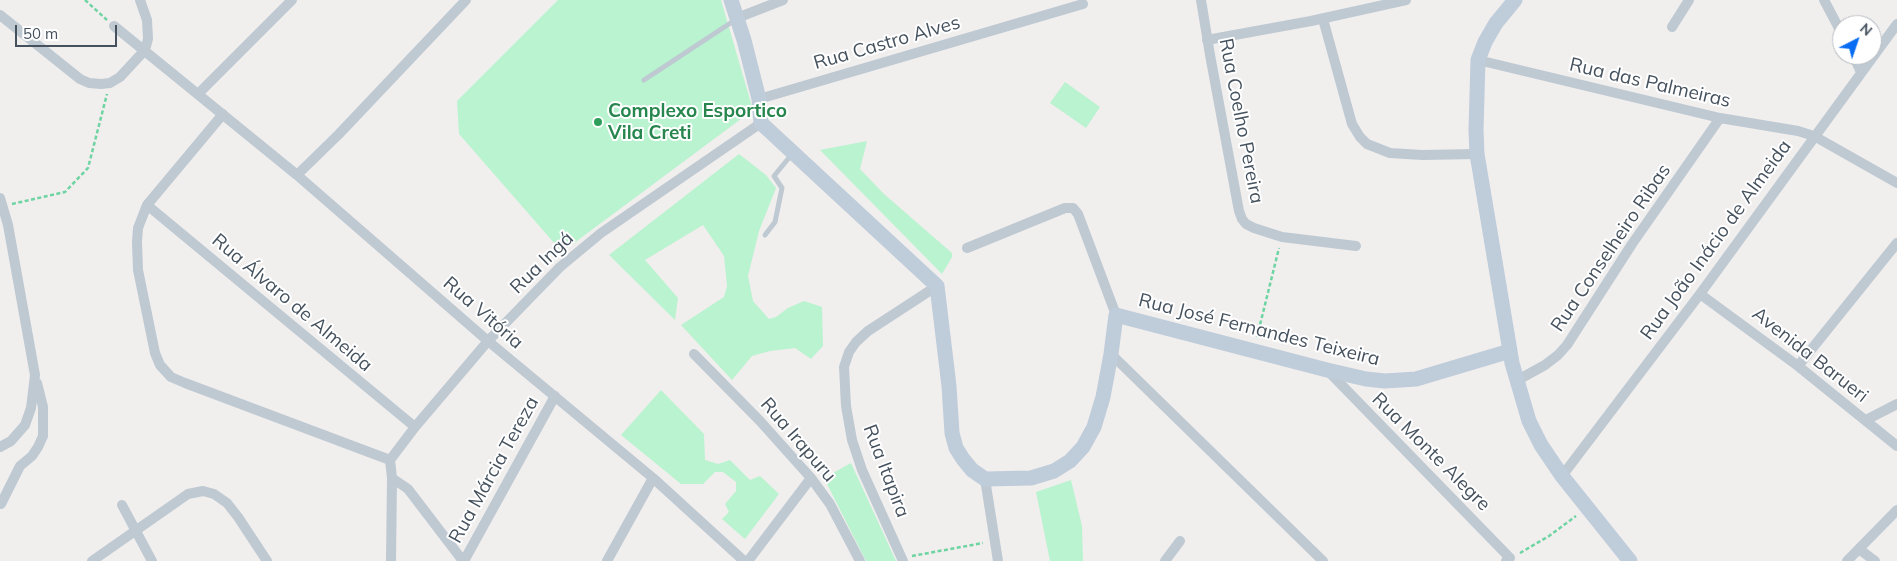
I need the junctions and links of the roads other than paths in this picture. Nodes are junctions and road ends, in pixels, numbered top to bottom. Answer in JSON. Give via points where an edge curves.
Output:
{"nodes":[{"id":1,"x":140,"y":0,"type":"edge"},
{"id":2,"x":292,"y":0,"type":"edge"},
{"id":3,"x":466,"y":0,"type":"edge"},
{"id":4,"x":731,"y":0,"type":"edge"},
{"id":5,"x":783,"y":0,"type":"edge"},
{"id":6,"x":1201,"y":0,"type":"edge"},
{"id":7,"x":1406,"y":0,"type":"edge"},
{"id":8,"x":1515,"y":0,"type":"edge"},
{"id":9,"x":1689,"y":0,"type":"edge"},
{"id":10,"x":1824,"y":0,"type":"edge"},
{"id":11,"x":1083,"y":4,"type":"dead end"},
{"id":12,"x":0,"y":15,"type":"edge"},
{"id":13,"x":1832,"y":15,"type":"edge"},
{"id":14,"x":737,"y":18,"type":"junction"},
{"id":15,"x":1323,"y":19,"type":"junction"},
{"id":16,"x":1897,"y":24,"type":"edge"},
{"id":17,"x":114,"y":26,"type":"road end"},
{"id":18,"x":1672,"y":27,"type":"dead end"},
{"id":19,"x":1893,"y":38,"type":"edge"},
{"id":20,"x":1207,"y":40,"type":"junction"},
{"id":21,"x":145,"y":50,"type":"junction"},
{"id":22,"x":1478,"y":60,"type":"junction"},
{"id":23,"x":1858,"y":65,"type":"edge"},
{"id":24,"x":1861,"y":72,"type":"junction"},
{"id":25,"x":644,"y":80,"type":"dead end"},
{"id":26,"x":198,"y":94,"type":"junction"},
{"id":27,"x":758,"y":99,"type":"junction"},
{"id":28,"x":223,"y":114,"type":"junction"},
{"id":29,"x":1720,"y":118,"type":"junction"},
{"id":30,"x":761,"y":122,"type":"junction"},
{"id":31,"x":1814,"y":136,"type":"junction"},
{"id":32,"x":793,"y":152,"type":"junction"},
{"id":33,"x":1477,"y":154,"type":"junction"},
{"id":34,"x":298,"y":175,"type":"junction"},
{"id":35,"x":1897,"y":183,"type":"edge"},
{"id":36,"x":2,"y":202,"type":"edge"},
{"id":37,"x":147,"y":205,"type":"junction"},
{"id":38,"x":765,"y":236,"type":"dead end"},
{"id":39,"x":1897,"y":243,"type":"edge"},
{"id":40,"x":1356,"y":246,"type":"dead end"},
{"id":41,"x":967,"y":248,"type":"dead end"},
{"id":42,"x":937,"y":286,"type":"junction"},
{"id":43,"x":1700,"y":294,"type":"junction"},
{"id":44,"x":1116,"y":315,"type":"junction"},
{"id":45,"x":488,"y":341,"type":"junction"},
{"id":46,"x":1510,"y":351,"type":"junction"},
{"id":47,"x":694,"y":354,"type":"dead end"},
{"id":48,"x":1111,"y":354,"type":"junction"},
{"id":49,"x":1798,"y":366,"type":"junction"},
{"id":50,"x":1327,"y":370,"type":"junction"},
{"id":51,"x":35,"y":375,"type":"junction"},
{"id":52,"x":1516,"y":381,"type":"junction"},
{"id":53,"x":555,"y":396,"type":"junction"},
{"id":54,"x":1897,"y":404,"type":"edge"},
{"id":55,"x":1866,"y":420,"type":"junction"},
{"id":56,"x":415,"y":427,"type":"junction"},
{"id":57,"x":1897,"y":446,"type":"edge"},
{"id":58,"x":0,"y":447,"type":"edge"},
{"id":59,"x":390,"y":460,"type":"junction"},
{"id":60,"x":1562,"y":476,"type":"junction"},
{"id":61,"x":392,"y":478,"type":"junction"},
{"id":62,"x":653,"y":478,"type":"junction"},
{"id":63,"x":811,"y":478,"type":"junction"},
{"id":64,"x":985,"y":479,"type":"junction"},
{"id":65,"x":0,"y":504,"type":"edge"},
{"id":66,"x":122,"y":505,"type":"dead end"},
{"id":67,"x":1897,"y":510,"type":"edge"},
{"id":68,"x":135,"y":530,"type":"junction"},
{"id":69,"x":1180,"y":541,"type":"dead end"},
{"id":70,"x":1859,"y":549,"type":"junction"},
{"id":71,"x":902,"y":559,"type":"edge"},
{"id":72,"x":1508,"y":560,"type":"edge"},
{"id":73,"x":92,"y":561,"type":"edge"},
{"id":74,"x":152,"y":561,"type":"edge"},
{"id":75,"x":267,"y":561,"type":"edge"},
{"id":76,"x":391,"y":561,"type":"edge"},
{"id":77,"x":464,"y":561,"type":"edge"},
{"id":78,"x":608,"y":561,"type":"edge"},
{"id":79,"x":744,"y":561,"type":"edge"},
{"id":80,"x":748,"y":561,"type":"edge"},
{"id":81,"x":860,"y":561,"type":"edge"},
{"id":82,"x":998,"y":561,"type":"edge"},
{"id":83,"x":1165,"y":561,"type":"edge"},
{"id":84,"x":1323,"y":561,"type":"edge"},
{"id":85,"x":1630,"y":561,"type":"edge"},
{"id":86,"x":1847,"y":561,"type":"edge"},
{"id":87,"x":1875,"y":561,"type":"edge"}],
"edges":[{"from":1,"to":21,"type":"street","via":[[147,20]]},
{"from":2,"to":26,"type":"street"},
{"from":3,"to":34,"type":"street"},
{"from":4,"to":14,"type":"street"},
{"from":5,"to":14,"type":"street"},
{"from":6,"to":20,"type":"street","name":"Rua Coelho Pereira"},
{"from":7,"to":15,"type":"street"},
{"from":8,"to":22,"type":"street","via":[[1496,23]]},
{"from":9,"to":18,"type":"street"},
{"from":10,"to":13,"type":"street"},
{"from":11,"to":27,"type":"street","name":"Rua Castro Alves"},
{"from":12,"to":21,"type":"street","via":[[80,79],[90,83],[110,83]]},
{"from":14,"to":25,"type":"lane"},
{"from":14,"to":27,"type":"street"},
{"from":15,"to":20,"type":"street"},
{"from":15,"to":33,"type":"street","via":[[1352,124],[1367,144],[1390,153]]},
{"from":16,"to":19,"type":"street","name":"Rua João Inácio de Almeida"},
{"from":17,"to":21,"type":"street","name":"Rua Vitória"},
{"from":19,"to":24,"type":"street","name":"Rua João Inácio de Almeida"},
{"from":20,"to":40,"type":"street","name":"Rua Coelho Pereira","via":[[1239,212],[1246,224],[1282,237]]},
{"from":21,"to":26,"type":"street","name":"Rua Vitória"},
{"from":22,"to":29,"type":"street","name":"Rua das Palmeiras"},
{"from":22,"to":33,"type":"street"},
{"from":23,"to":24,"type":"street"},
{"from":24,"to":31,"type":"street","name":"Rua João Inácio de Almeida"},
{"from":26,"to":28,"type":"street","name":"Rua Vitória"},
{"from":27,"to":30,"type":"street"},
{"from":28,"to":34,"type":"street","name":"Rua Vitória"},
{"from":28,"to":37,"type":"street"},
{"from":29,"to":31,"type":"street","name":"Rua das Palmeiras"},
{"from":29,"to":52,"type":"street","name":"Rua Conselheiro Ribas","via":[[1632,244],[1567,345],[1545,365]]},
{"from":30,"to":32,"type":"street"},
{"from":30,"to":45,"type":"street","name":"Rua Ingá","via":[[600,233],[560,267]]},
{"from":31,"to":35,"type":"street","name":"Rua das Palmeiras"},
{"from":31,"to":43,"type":"street","name":"Rua João Inácio de Almeida"},
{"from":32,"to":38,"type":"lane","via":[[774,176],[782,188],[775,222]]},
{"from":32,"to":42,"type":"street"},
{"from":33,"to":46,"type":"street"},
{"from":34,"to":45,"type":"street","name":"Rua Vitória"},
{"from":36,"to":51,"type":"street"},
{"from":37,"to":56,"type":"street","name":"Rua Álvaro de Almeida"},
{"from":37,"to":59,"type":"street","via":[[138,228],[138,270],[155,353],[164,371],[185,383]]},
{"from":39,"to":49,"type":"street"},
{"from":41,"to":44,"type":"street","via":[[1065,208],[1073,208]]},
{"from":42,"to":64,"type":"street","via":[[952,433],[963,459]]},
{"from":42,"to":71,"type":"street","name":"Rua Itapira","via":[[868,331],[849,352],[844,367],[852,440]]},
{"from":43,"to":49,"type":"street","name":"Avenida Barueri"},
{"from":43,"to":60,"type":"street","name":"Rua João Inácio de Almeida"},
{"from":44,"to":48,"type":"street"},
{"from":44,"to":50,"type":"street","name":"Rua José Fernandes Teixeira"},
{"from":45,"to":53,"type":"street","name":"Rua Vitória"},
{"from":45,"to":56,"type":"street","name":"Rua Ingá"},
{"from":46,"to":50,"type":"street","name":"Rua José Fernandes Teixeira","via":[[1401,381],[1366,379]]},
{"from":46,"to":52,"type":"street"},
{"from":47,"to":63,"type":"street","name":"Rua Irapuru"},
{"from":48,"to":64,"type":"street","via":[[1094,427],[1083,447],[1070,461],[1054,471],[1031,478]]},
{"from":48,"to":84,"type":"street"},
{"from":49,"to":55,"type":"street","name":"Avenida Barueri"},
{"from":50,"to":72,"type":"street","name":"Rua Monte Alegre"},
{"from":51,"to":58,"type":"street","via":[[32,408],[25,424],[11,441]]},
{"from":51,"to":65,"type":"street","via":[[43,407],[43,436],[38,447],[20,466]]},
{"from":52,"to":60,"type":"street","via":[[1529,422]]},
{"from":53,"to":62,"type":"street","name":"Rua Vitória"},
{"from":53,"to":77,"type":"street","name":"Rua Márcia Tereza"},
{"from":54,"to":55,"type":"street"},
{"from":55,"to":57,"type":"street","name":"Avenida Barueri"},
{"from":56,"to":59,"type":"street","name":"Rua Ingá"},
{"from":59,"to":61,"type":"street"},
{"from":60,"to":85,"type":"street"},
{"from":61,"to":76,"type":"street"},
{"from":61,"to":77,"type":"street","via":[[408,489]]},
{"from":62,"to":78,"type":"street"},
{"from":62,"to":79,"type":"street","name":"Rua Vitória"},
{"from":63,"to":80,"type":"street"},
{"from":63,"to":81,"type":"street","name":"Rua Irapuru","via":[[830,504]]},
{"from":64,"to":82,"type":"street"},
{"from":66,"to":68,"type":"street"},
{"from":67,"to":70,"type":"street"},
{"from":68,"to":73,"type":"street"},
{"from":68,"to":74,"type":"street"},
{"from":68,"to":75,"type":"street","via":[[188,494],[203,491],[227,503]]},
{"from":69,"to":83,"type":"street"},
{"from":70,"to":86,"type":"street"},
{"from":70,"to":87,"type":"street"}]}
